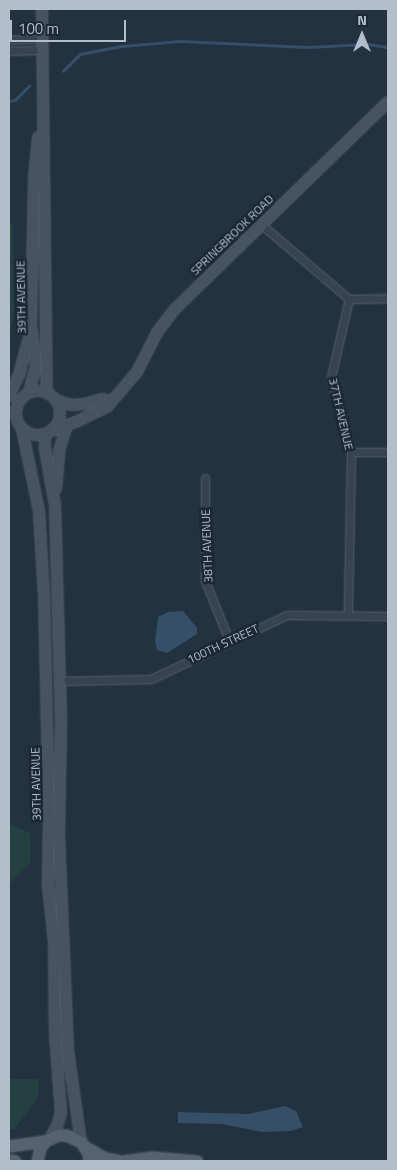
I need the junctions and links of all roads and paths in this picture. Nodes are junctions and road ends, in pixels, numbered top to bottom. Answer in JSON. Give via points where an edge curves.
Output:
{"nodes":[{"id":1,"x":42,"y":9,"type":"edge"},
{"id":2,"x":42,"y":38,"type":"junction"},
{"id":3,"x":9,"y":40,"type":"edge"},
{"id":4,"x":42,"y":50,"type":"junction"},
{"id":5,"x":9,"y":51,"type":"edge"},
{"id":6,"x":388,"y":102,"type":"edge"},
{"id":7,"x":43,"y":112,"type":"junction"},
{"id":8,"x":262,"y":225,"type":"junction"},
{"id":9,"x":388,"y":298,"type":"edge"},
{"id":10,"x":349,"y":299,"type":"junction"},
{"id":11,"x":31,"y":327,"type":"junction"},
{"id":12,"x":47,"y":393,"type":"junction"},
{"id":13,"x":26,"y":394,"type":"junction"},
{"id":14,"x":9,"y":397,"type":"edge"},
{"id":15,"x":56,"y":400,"type":"junction"},
{"id":16,"x":110,"y":400,"type":"junction"},
{"id":17,"x":16,"y":423,"type":"edge"},
{"id":18,"x":67,"y":425,"type":"junction"},
{"id":19,"x":47,"y":433,"type":"junction"},
{"id":20,"x":351,"y":452,"type":"junction"},
{"id":21,"x":388,"y":452,"type":"edge"},
{"id":22,"x":205,"y":478,"type":"dead end"},
{"id":23,"x":55,"y":505,"type":"junction"},
{"id":24,"x":348,"y":615,"type":"junction"},
{"id":25,"x":388,"y":616,"type":"edge"},
{"id":26,"x":230,"y":640,"type":"junction"},
{"id":27,"x":60,"y":681,"type":"junction"},
{"id":28,"x":54,"y":1033,"type":"junction"},
{"id":29,"x":68,"y":1033,"type":"junction"},
{"id":30,"x":48,"y":1140,"type":"junction"},
{"id":31,"x":83,"y":1144,"type":"junction"},
{"id":32,"x":9,"y":1146,"type":"edge"},
{"id":33,"x":9,"y":1160,"type":"edge"},
{"id":34,"x":16,"y":1161,"type":"edge"},
{"id":35,"x":37,"y":1161,"type":"edge"},
{"id":36,"x":89,"y":1161,"type":"edge"},
{"id":37,"x":121,"y":1161,"type":"edge"},
{"id":38,"x":197,"y":1161,"type":"edge"}],
"edges":[{"from":1,"to":2,"type":"main road","name":"39TH AVENUE"},
{"from":2,"to":3,"type":"street"},
{"from":2,"to":4,"type":"main road","name":"39TH AVENUE"},
{"from":4,"to":5,"type":"street"},
{"from":4,"to":7,"type":"main road","name":"39TH AVENUE"},
{"from":6,"to":8,"type":"main road","name":"SPRINGBROOK ROAD"},
{"from":7,"to":11,"type":"main road","name":"39TH AVENUE","via":[[34,179]]},
{"from":7,"to":12,"type":"main road","name":"39TH AVENUE"},
{"from":8,"to":10,"type":"street"},
{"from":8,"to":16,"type":"main road","name":"SPRINGBROOK ROAD","via":[[175,309],[158,331],[137,372]]},
{"from":9,"to":10,"type":"street"},
{"from":10,"to":20,"type":"street","name":"37TH AVENUE","via":[[331,376]]},
{"from":11,"to":13,"type":"main road","name":"39TH AVENUE","via":[[36,366]]},
{"from":11,"to":14,"type":"main road","via":[[19,375]]},
{"from":12,"to":13,"type":"main road","via":[[38,390]]},
{"from":12,"to":15,"type":"main road"},
{"from":13,"to":14,"type":"main road"},
{"from":13,"to":17,"type":"main road","via":[[16,408]]},
{"from":15,"to":16,"type":"main road","via":[[70,405]]},
{"from":15,"to":19,"type":"main road","via":[[60,414]]},
{"from":16,"to":18,"type":"main road","name":"SPRINGBROOK ROAD","via":[[107,407]]},
{"from":17,"to":19,"type":"main road","via":[[35,435]]},
{"from":17,"to":28,"type":"main road","name":"39TH AVENUE","via":[[39,511],[44,594],[48,885],[54,943]]},
{"from":18,"to":19,"type":"main road","name":"SPRINGBROOK ROAD"},
{"from":18,"to":23,"type":"main road","via":[[59,451]]},
{"from":19,"to":23,"type":"main road","name":"39TH AVENUE","via":[[44,449]]},
{"from":20,"to":21,"type":"street"},
{"from":20,"to":24,"type":"street","name":"37TH AVENUE"},
{"from":22,"to":26,"type":"street","name":"38TH AVENUE","via":[[205,581]]},
{"from":23,"to":27,"type":"main road","name":"39TH AVENUE"},
{"from":24,"to":25,"type":"street","name":"100TH STREET"},
{"from":24,"to":26,"type":"street","name":"100TH STREET","via":[[287,615]]},
{"from":26,"to":27,"type":"street","name":"100TH STREET","via":[[151,679]]},
{"from":27,"to":29,"type":"main road","name":"39TH AVENUE","via":[[58,825]]},
{"from":28,"to":29,"type":"main road"},
{"from":28,"to":30,"type":"main road","name":"39TH AVENUE","via":[[60,1114]]},
{"from":29,"to":31,"type":"main road","name":"39TH AVENUE","via":[[70,1073]]},
{"from":30,"to":31,"type":"main road","via":[[66,1135]]},
{"from":30,"to":32,"type":"main road"},
{"from":30,"to":35,"type":"main road","via":[[40,1148]]},
{"from":31,"to":36,"type":"main road"},
{"from":31,"to":37,"type":"main road","via":[[105,1158]]},
{"from":33,"to":34,"type":"main road"},
{"from":37,"to":38,"type":"main road","via":[[166,1157]]}]}
